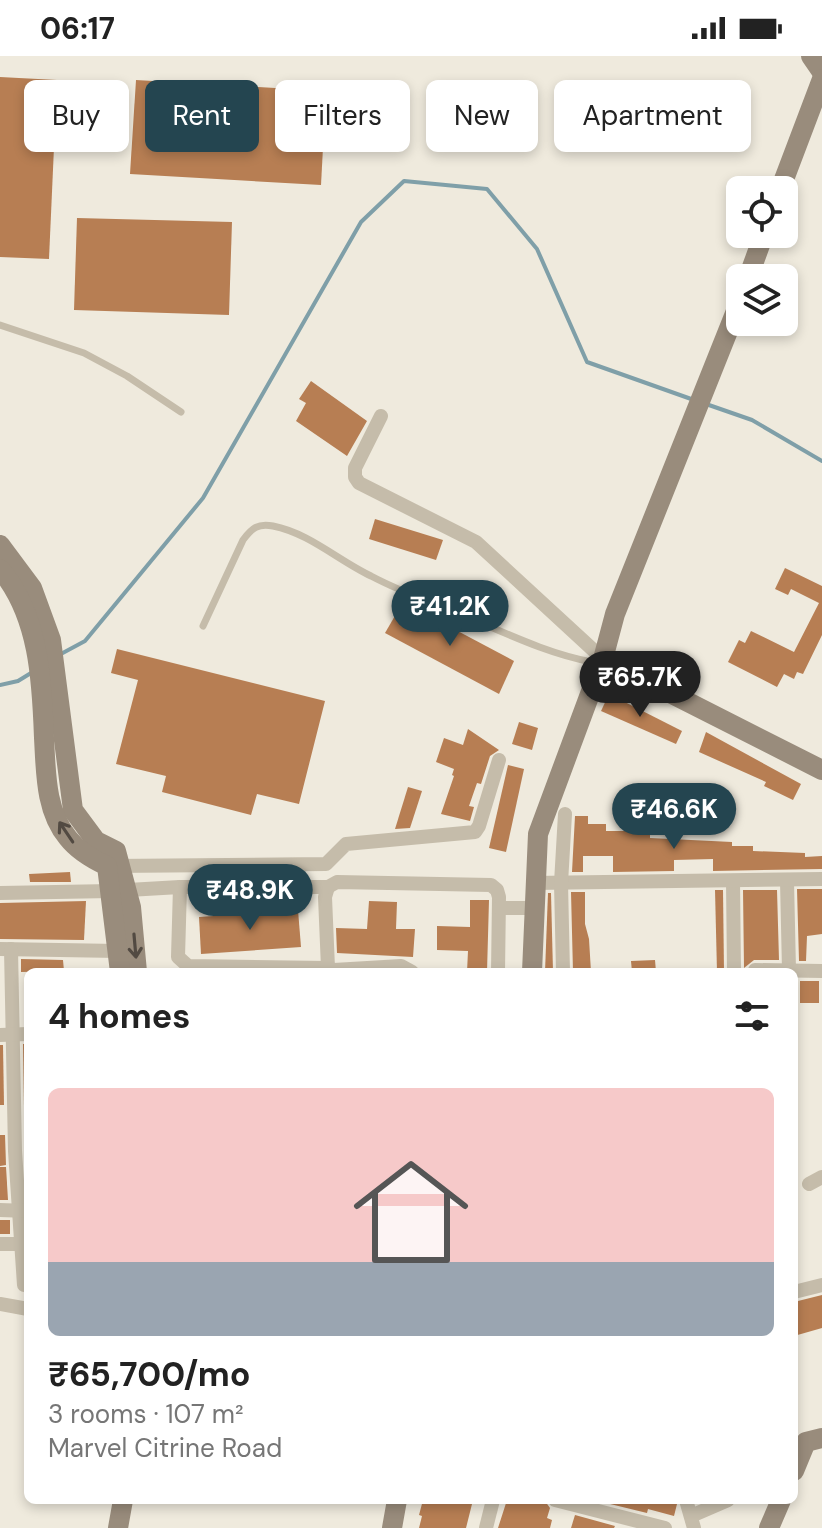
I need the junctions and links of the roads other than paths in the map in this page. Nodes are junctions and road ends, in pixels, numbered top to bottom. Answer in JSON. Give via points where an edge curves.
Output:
{"nodes":[{"id":1,"x":811,"y":56,"type":"edge"},
{"id":2,"x":822,"y":72,"type":"edge"},
{"id":3,"x":822,"y":79,"type":"edge"},
{"id":4,"x":785,"y":176,"type":"edge"},
{"id":5,"x":0,"y":325,"type":"edge"},
{"id":6,"x":726,"y":336,"type":"edge"},
{"id":7,"x":181,"y":412,"type":"dead end"},
{"id":8,"x":381,"y":416,"type":"dead end"},
{"id":9,"x":0,"y":545,"type":"edge"},
{"id":10,"x":0,"y":569,"type":"edge"},
{"id":11,"x":203,"y":626,"type":"dead end"},
{"id":12,"x":43,"y":644,"type":"junction"},
{"id":13,"x":602,"y":658,"type":"junction"},
{"id":14,"x":499,"y":760,"type":"dead end"},
{"id":15,"x":822,"y":770,"type":"edge"},
{"id":16,"x":565,"y":814,"type":"dead end"},
{"id":17,"x":114,"y":866,"type":"junction"},
{"id":18,"x":822,"y":879,"type":"edge"},
{"id":19,"x":787,"y":881,"type":"junction"},
{"id":20,"x":733,"y":882,"type":"junction"},
{"id":21,"x":534,"y":883,"type":"junction"},
{"id":22,"x":561,"y":883,"type":"junction"},
{"id":23,"x":180,"y":887,"type":"junction"},
{"id":24,"x":328,"y":887,"type":"junction"},
{"id":25,"x":120,"y":890,"type":"junction"},
{"id":26,"x":0,"y":893,"type":"edge"},
{"id":27,"x":499,"y":908,"type":"junction"},
{"id":28,"x":534,"y":908,"type":"junction"},
{"id":29,"x":6,"y":949,"type":"edge"},
{"id":30,"x":119,"y":962,"type":"edge"},
{"id":31,"x":136,"y":968,"type":"edge"},
{"id":32,"x":328,"y":968,"type":"joint"},
{"id":33,"x":368,"y":968,"type":"edge"},
{"id":34,"x":405,"y":968,"type":"edge"},
{"id":35,"x":498,"y":968,"type":"edge"},
{"id":36,"x":532,"y":968,"type":"edge"},
{"id":37,"x":563,"y":968,"type":"edge"},
{"id":38,"x":734,"y":968,"type":"edge"},
{"id":39,"x":789,"y":968,"type":"edge"},
{"id":40,"x":798,"y":970,"type":"edge"},
{"id":41,"x":822,"y":971,"type":"edge"},
{"id":42,"x":24,"y":983,"type":"edge"},
{"id":43,"x":12,"y":984,"type":"junction"},
{"id":44,"x":6,"y":1035,"type":"edge"},
{"id":45,"x":21,"y":1088,"type":"edge"},
{"id":46,"x":22,"y":1151,"type":"edge"},
{"id":47,"x":0,"y":1210,"type":"edge"},
{"id":48,"x":23,"y":1211,"type":"edge"},
{"id":49,"x":0,"y":1244,"type":"edge"},
{"id":50,"x":22,"y":1244,"type":"junction"},
{"id":51,"x":24,"y":1256,"type":"edge"},
{"id":52,"x":822,"y":1285,"type":"edge"},
{"id":53,"x":798,"y":1291,"type":"edge"},
{"id":54,"x":0,"y":1304,"type":"edge"},
{"id":55,"x":24,"y":1308,"type":"edge"},
{"id":56,"x":822,"y":1438,"type":"edge"},
{"id":57,"x":798,"y":1460,"type":"edge"},
{"id":58,"x":108,"y":1504,"type":"edge"},
{"id":59,"x":122,"y":1504,"type":"edge"},
{"id":60,"x":396,"y":1504,"type":"edge"},
{"id":61,"x":492,"y":1504,"type":"edge"},
{"id":62,"x":568,"y":1504,"type":"edge"},
{"id":63,"x":721,"y":1504,"type":"edge"},
{"id":64,"x":779,"y":1504,"type":"edge"},
{"id":65,"x":692,"y":1522,"type":"edge"},
{"id":66,"x":639,"y":1525,"type":"edge"},
{"id":67,"x":104,"y":1528,"type":"edge"},
{"id":68,"x":118,"y":1528,"type":"edge"},
{"id":69,"x":392,"y":1528,"type":"edge"},
{"id":70,"x":486,"y":1528,"type":"edge"},
{"id":71,"x":665,"y":1528,"type":"edge"},
{"id":72,"x":769,"y":1528,"type":"edge"}],
"edges":[{"from":1,"to":2,"type":"street"},
{"from":3,"to":4,"type":"street"},
{"from":5,"to":7,"type":"lane","via":[[84,353]]},
{"from":6,"to":13,"type":"street"},
{"from":8,"to":13,"type":"street","via":[[355,468],[359,483],[476,542]]},
{"from":9,"to":12,"type":"street","via":[[32,588]]},
{"from":10,"to":12,"type":"street"},
{"from":11,"to":13,"type":"lane","via":[[243,540],[260,525],[293,532],[387,584],[553,653],[592,662]]},
{"from":12,"to":17,"type":"street","via":[[73,810],[96,841],[116,851]]},
{"from":13,"to":15,"type":"street"},
{"from":13,"to":21,"type":"street","via":[[538,834]]},
{"from":14,"to":17,"type":"street","via":[[475,832],[346,844],[326,864]]},
{"from":16,"to":22,"type":"street"},
{"from":17,"to":25,"type":"street"},
{"from":18,"to":19,"type":"street"},
{"from":19,"to":20,"type":"street"},
{"from":19,"to":39,"type":"street"},
{"from":20,"to":22,"type":"street"},
{"from":20,"to":38,"type":"street"},
{"from":21,"to":22,"type":"street"},
{"from":21,"to":28,"type":"street"},
{"from":22,"to":37,"type":"street"},
{"from":23,"to":24,"type":"street"},
{"from":23,"to":25,"type":"street"},
{"from":23,"to":32,"type":"street","via":[[178,957],[188,966]]},
{"from":24,"to":27,"type":"street","via":[[337,882],[482,883],[497,890]]},
{"from":24,"to":32,"type":"street"},
{"from":25,"to":26,"type":"street"},
{"from":25,"to":30,"type":"street"},
{"from":25,"to":31,"type":"street","one_way":true},
{"from":27,"to":28,"type":"street"},
{"from":27,"to":35,"type":"street"},
{"from":28,"to":36,"type":"street"},
{"from":29,"to":30,"type":"street"},
{"from":29,"to":43,"type":"street"},
{"from":33,"to":34,"type":"street"},
{"from":40,"to":41,"type":"street"},
{"from":42,"to":43,"type":"street"},
{"from":43,"to":44,"type":"street"},
{"from":44,"to":45,"type":"street"},
{"from":45,"to":46,"type":"street"},
{"from":46,"to":48,"type":"street"},
{"from":47,"to":48,"type":"street"},
{"from":48,"to":50,"type":"street"},
{"from":49,"to":50,"type":"street"},
{"from":50,"to":51,"type":"street"},
{"from":52,"to":53,"type":"street"},
{"from":54,"to":55,"type":"street"},
{"from":56,"to":57,"type":"street","via":[[806,1442]]},
{"from":58,"to":67,"type":"street"},
{"from":59,"to":68,"type":"street"},
{"from":60,"to":69,"type":"street"},
{"from":61,"to":70,"type":"street"},
{"from":62,"to":66,"type":"street"},
{"from":63,"to":65,"type":"street"},
{"from":64,"to":72,"type":"street"},
{"from":66,"to":71,"type":"street"}]}
